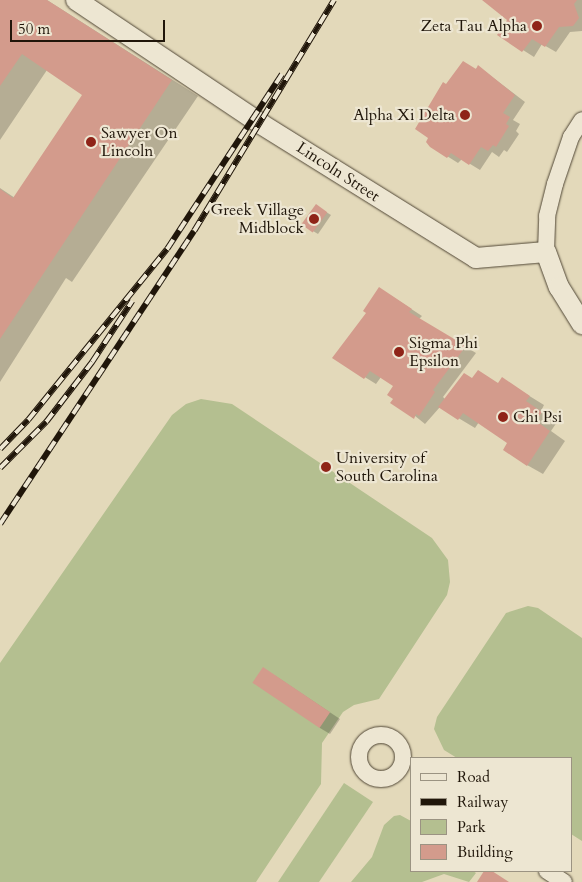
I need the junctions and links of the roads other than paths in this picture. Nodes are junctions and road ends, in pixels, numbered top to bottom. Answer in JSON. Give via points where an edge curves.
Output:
{"nodes":[{"id":1,"x":76,"y":0,"type":"edge"},
{"id":2,"x":582,"y":120,"type":"edge"},
{"id":3,"x":546,"y":252,"type":"junction"},
{"id":4,"x":582,"y":324,"type":"edge"},
{"id":5,"x":549,"y":872,"type":"edge"},
{"id":6,"x":564,"y":882,"type":"edge"}],
"edges":[{"from":1,"to":3,"type":"street","name":"Lincoln Street","via":[[261,124],[476,258]]},
{"from":2,"to":3,"type":"street","via":[[571,137],[555,184],[547,216]]},
{"from":3,"to":4,"type":"street","via":[[559,287]]},
{"from":5,"to":6,"type":"street"}]}
